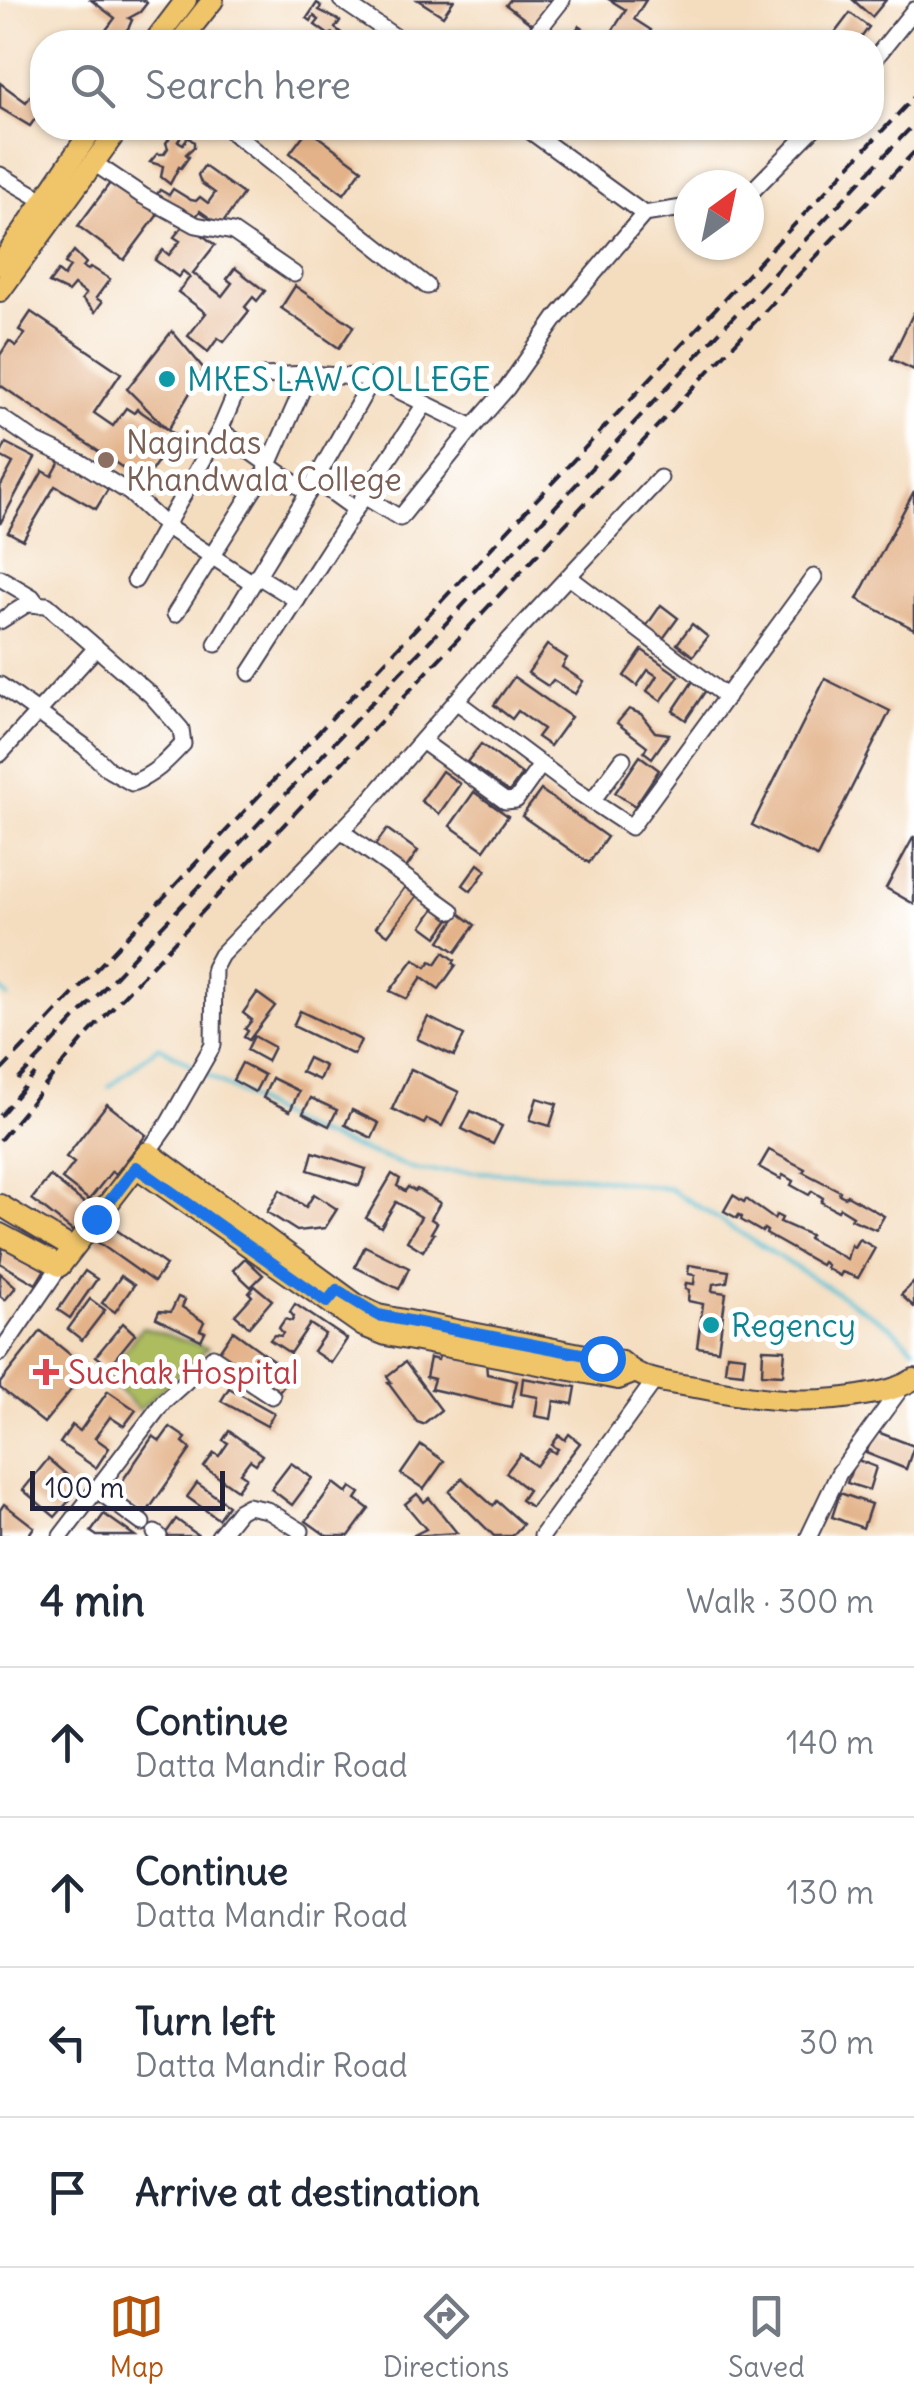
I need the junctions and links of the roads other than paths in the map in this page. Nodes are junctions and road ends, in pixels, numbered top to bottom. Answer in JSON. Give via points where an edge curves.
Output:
{"nodes":[{"id":1,"x":186,"y":0,"type":"edge"},
{"id":2,"x":213,"y":0,"type":"edge"},
{"id":3,"x":341,"y":0,"type":"edge"},
{"id":4,"x":562,"y":0,"type":"edge"},
{"id":5,"x":914,"y":10,"type":"edge"},
{"id":6,"x":163,"y":30,"type":"edge"},
{"id":7,"x":189,"y":30,"type":"edge"},
{"id":8,"x":385,"y":30,"type":"edge"},
{"id":9,"x":538,"y":30,"type":"edge"},
{"id":10,"x":884,"y":47,"type":"edge"},
{"id":11,"x":86,"y":140,"type":"edge"},
{"id":12,"x":110,"y":140,"type":"edge"},
{"id":13,"x":242,"y":140,"type":"edge"},
{"id":14,"x":542,"y":140,"type":"edge"},
{"id":15,"x":802,"y":140,"type":"edge"},
{"id":16,"x":94,"y":162,"type":"junction"},
{"id":17,"x":0,"y":175,"type":"edge"},
{"id":18,"x":764,"y":179,"type":"edge"},
{"id":19,"x":51,"y":205,"type":"junction"},
{"id":20,"x":674,"y":209,"type":"edge"},
{"id":21,"x":644,"y":214,"type":"junction"},
{"id":22,"x":0,"y":265,"type":"edge"},
{"id":23,"x":294,"y":274,"type":"dead end"},
{"id":24,"x":427,"y":286,"type":"dead end"},
{"id":25,"x":0,"y":290,"type":"edge"},
{"id":26,"x":309,"y":374,"type":"junction"},
{"id":27,"x":373,"y":378,"type":"junction"},
{"id":28,"x":425,"y":404,"type":"junction"},
{"id":29,"x":0,"y":417,"type":"edge"},
{"id":30,"x":473,"y":426,"type":"junction"},
{"id":31,"x":220,"y":430,"type":"junction"},
{"id":32,"x":268,"y":467,"type":"junction"},
{"id":33,"x":660,"y":478,"type":"dead end"},
{"id":34,"x":312,"y":487,"type":"junction"},
{"id":35,"x":360,"y":502,"type":"junction"},
{"id":36,"x":167,"y":527,"type":"junction"},
{"id":37,"x":211,"y":557,"type":"junction"},
{"id":38,"x":568,"y":577,"type":"junction"},
{"id":39,"x":814,"y":577,"type":"dead end"},
{"id":40,"x":0,"y":578,"type":"edge"},
{"id":41,"x":135,"y":580,"type":"dead end"},
{"id":42,"x":255,"y":580,"type":"junction"},
{"id":43,"x":297,"y":600,"type":"junction"},
{"id":44,"x":38,"y":604,"type":"junction"},
{"id":45,"x":175,"y":614,"type":"dead end"},
{"id":46,"x":0,"y":621,"type":"edge"},
{"id":47,"x":216,"y":644,"type":"dead end"},
{"id":48,"x":96,"y":648,"type":"junction"},
{"id":49,"x":250,"y":673,"type":"dead end"},
{"id":50,"x":0,"y":685,"type":"edge"},
{"id":51,"x":726,"y":697,"type":"junction"},
{"id":52,"x":456,"y":701,"type":"junction"},
{"id":53,"x":37,"y":713,"type":"junction"},
{"id":54,"x":422,"y":741,"type":"junction"},
{"id":55,"x":0,"y":754,"type":"edge"},
{"id":56,"x":623,"y":759,"type":"dead end"},
{"id":57,"x":542,"y":765,"type":"junction"},
{"id":58,"x":592,"y":801,"type":"junction"},
{"id":59,"x":341,"y":832,"type":"junction"},
{"id":60,"x":452,"y":911,"type":"dead end"},
{"id":61,"x":142,"y":1160,"type":"junction"},
{"id":62,"x":0,"y":1205,"type":"edge"},
{"id":63,"x":0,"y":1234,"type":"edge"},
{"id":64,"x":66,"y":1257,"type":"junction"},
{"id":65,"x":0,"y":1353,"type":"edge"},
{"id":66,"x":655,"y":1380,"type":"junction"},
{"id":67,"x":908,"y":1384,"type":"edge"},
{"id":68,"x":272,"y":1396,"type":"dead end"},
{"id":69,"x":98,"y":1490,"type":"junction"},
{"id":70,"x":152,"y":1531,"type":"edge"},
{"id":71,"x":301,"y":1531,"type":"dead end"},
{"id":72,"x":61,"y":1536,"type":"edge"},
{"id":73,"x":219,"y":1536,"type":"edge"},
{"id":74,"x":542,"y":1536,"type":"edge"},
{"id":75,"x":809,"y":1536,"type":"edge"}],
"edges":[{"from":1,"to":6,"type":"main road"},
{"from":2,"to":7,"type":"main road"},
{"from":3,"to":8,"type":"street"},
{"from":4,"to":9,"type":"street"},
{"from":5,"to":10,"type":"street"},
{"from":11,"to":19,"type":"main road"},
{"from":12,"to":16,"type":"main road"},
{"from":13,"to":24,"type":"street"},
{"from":14,"to":21,"type":"street"},
{"from":15,"to":18,"type":"street"},
{"from":16,"to":19,"type":"main road"},
{"from":16,"to":23,"type":"street","via":[[196,225],[233,232]]},
{"from":17,"to":19,"type":"street"},
{"from":19,"to":22,"type":"main road"},
{"from":19,"to":25,"type":"main road"},
{"from":20,"to":21,"type":"street"},
{"from":21,"to":30,"type":"street"},
{"from":26,"to":27,"type":"street"},
{"from":26,"to":31,"type":"street","via":[[240,383]]},
{"from":26,"to":32,"type":"street"},
{"from":27,"to":28,"type":"street"},
{"from":27,"to":34,"type":"street"},
{"from":28,"to":30,"type":"street"},
{"from":28,"to":35,"type":"street"},
{"from":29,"to":36,"type":"street","via":[[130,493]]},
{"from":30,"to":35,"type":"street","via":[[400,518]]},
{"from":31,"to":32,"type":"street"},
{"from":31,"to":36,"type":"street"},
{"from":32,"to":34,"type":"street"},
{"from":32,"to":37,"type":"street"},
{"from":33,"to":38,"type":"street"},
{"from":34,"to":35,"type":"street"},
{"from":34,"to":42,"type":"street"},
{"from":35,"to":43,"type":"street"},
{"from":36,"to":37,"type":"street"},
{"from":36,"to":41,"type":"street"},
{"from":37,"to":42,"type":"street"},
{"from":37,"to":45,"type":"street"},
{"from":38,"to":51,"type":"street"},
{"from":38,"to":52,"type":"street"},
{"from":39,"to":51,"type":"street"},
{"from":40,"to":44,"type":"street"},
{"from":42,"to":43,"type":"street"},
{"from":42,"to":47,"type":"street"},
{"from":43,"to":49,"type":"street"},
{"from":44,"to":46,"type":"street"},
{"from":44,"to":48,"type":"street","via":[[59,613]]},
{"from":48,"to":53,"type":"street"},
{"from":48,"to":53,"type":"street","via":[[161,706],[181,729],[183,744],[132,783]]},
{"from":50,"to":53,"type":"street"},
{"from":51,"to":58,"type":"street","via":[[631,827]]},
{"from":52,"to":54,"type":"street"},
{"from":52,"to":57,"type":"street"},
{"from":53,"to":55,"type":"street"},
{"from":54,"to":57,"type":"street","via":[[506,800],[516,800]]},
{"from":54,"to":59,"type":"street"},
{"from":56,"to":58,"type":"street"},
{"from":57,"to":58,"type":"street"},
{"from":59,"to":60,"type":"street"},
{"from":59,"to":61,"type":"street","via":[[222,954],[214,968],[213,1044]]},
{"from":61,"to":64,"type":"main road"},
{"from":61,"to":66,"type":"main road","via":[[332,1296],[378,1315],[601,1367],[622,1362]]},
{"from":62,"to":64,"type":"main road"},
{"from":63,"to":64,"type":"main road"},
{"from":64,"to":65,"type":"street"},
{"from":66,"to":67,"type":"main road","via":[[790,1403]]},
{"from":66,"to":74,"type":"street"},
{"from":67,"to":75,"type":"street","via":[[839,1472]]},
{"from":68,"to":69,"type":"street","via":[[212,1357],[164,1401]]},
{"from":69,"to":70,"type":"street"},
{"from":69,"to":72,"type":"street"},
{"from":71,"to":73,"type":"street","via":[[248,1506]]}]}
